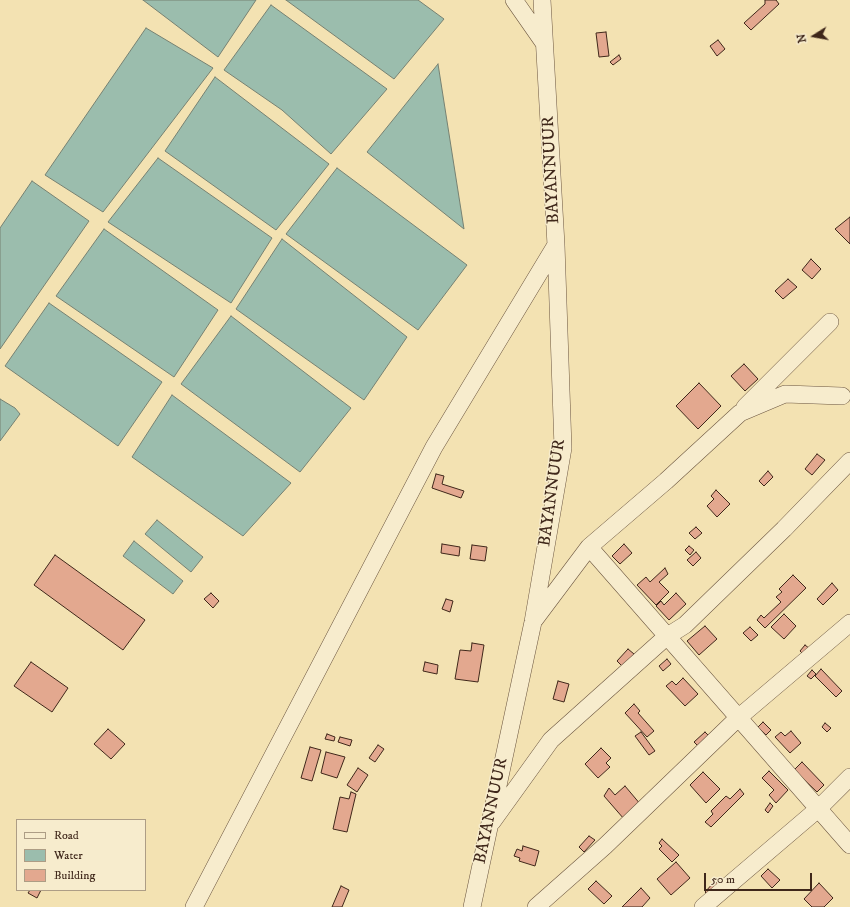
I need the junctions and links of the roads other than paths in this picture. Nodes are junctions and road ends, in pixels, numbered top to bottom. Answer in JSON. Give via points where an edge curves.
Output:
{"nodes":[{"id":1,"x":514,"y":0,"type":"edge"},
{"id":2,"x":542,"y":0,"type":"edge"},
{"id":3,"x":544,"y":43,"type":"junction"},
{"id":4,"x":556,"y":246,"type":"junction"},
{"id":5,"x":830,"y":322,"type":"dead end"},
{"id":6,"x":842,"y":396,"type":"dead end"},
{"id":7,"x":740,"y":413,"type":"junction"},
{"id":8,"x":850,"y":461,"type":"edge"},
{"id":9,"x":589,"y":547,"type":"junction"},
{"id":10,"x":533,"y":622,"type":"junction"},
{"id":11,"x":850,"y":623,"type":"edge"},
{"id":12,"x":666,"y":637,"type":"junction"},
{"id":13,"x":738,"y":718,"type":"junction"},
{"id":14,"x":850,"y":777,"type":"edge"},
{"id":15,"x":818,"y":809,"type":"junction"},
{"id":16,"x":489,"y":827,"type":"junction"},
{"id":17,"x":850,"y":845,"type":"edge"},
{"id":18,"x":194,"y":907,"type":"edge"},
{"id":19,"x":472,"y":907,"type":"edge"},
{"id":20,"x":536,"y":907,"type":"edge"},
{"id":21,"x":703,"y":907,"type":"edge"}],
"edges":[{"from":1,"to":3,"type":"street"},
{"from":2,"to":3,"type":"street","name":"BAYANNUUR"},
{"from":3,"to":4,"type":"street","name":"BAYANNUUR"},
{"from":4,"to":10,"type":"street","name":"BAYANNUUR","via":[[563,448]]},
{"from":4,"to":18,"type":"street","via":[[434,447]]},
{"from":5,"to":7,"type":"street"},
{"from":6,"to":7,"type":"street","via":[[785,394]]},
{"from":7,"to":9,"type":"street"},
{"from":8,"to":12,"type":"street","via":[[685,625]]},
{"from":9,"to":10,"type":"street"},
{"from":9,"to":12,"type":"street"},
{"from":10,"to":16,"type":"street","name":"BAYANNUUR"},
{"from":11,"to":13,"type":"street"},
{"from":12,"to":13,"type":"street"},
{"from":12,"to":16,"type":"street","via":[[551,740]]},
{"from":13,"to":15,"type":"street"},
{"from":13,"to":20,"type":"street"},
{"from":14,"to":15,"type":"street"},
{"from":15,"to":17,"type":"street"},
{"from":15,"to":21,"type":"street"},
{"from":16,"to":19,"type":"street","name":"BAYANNUUR"}]}
